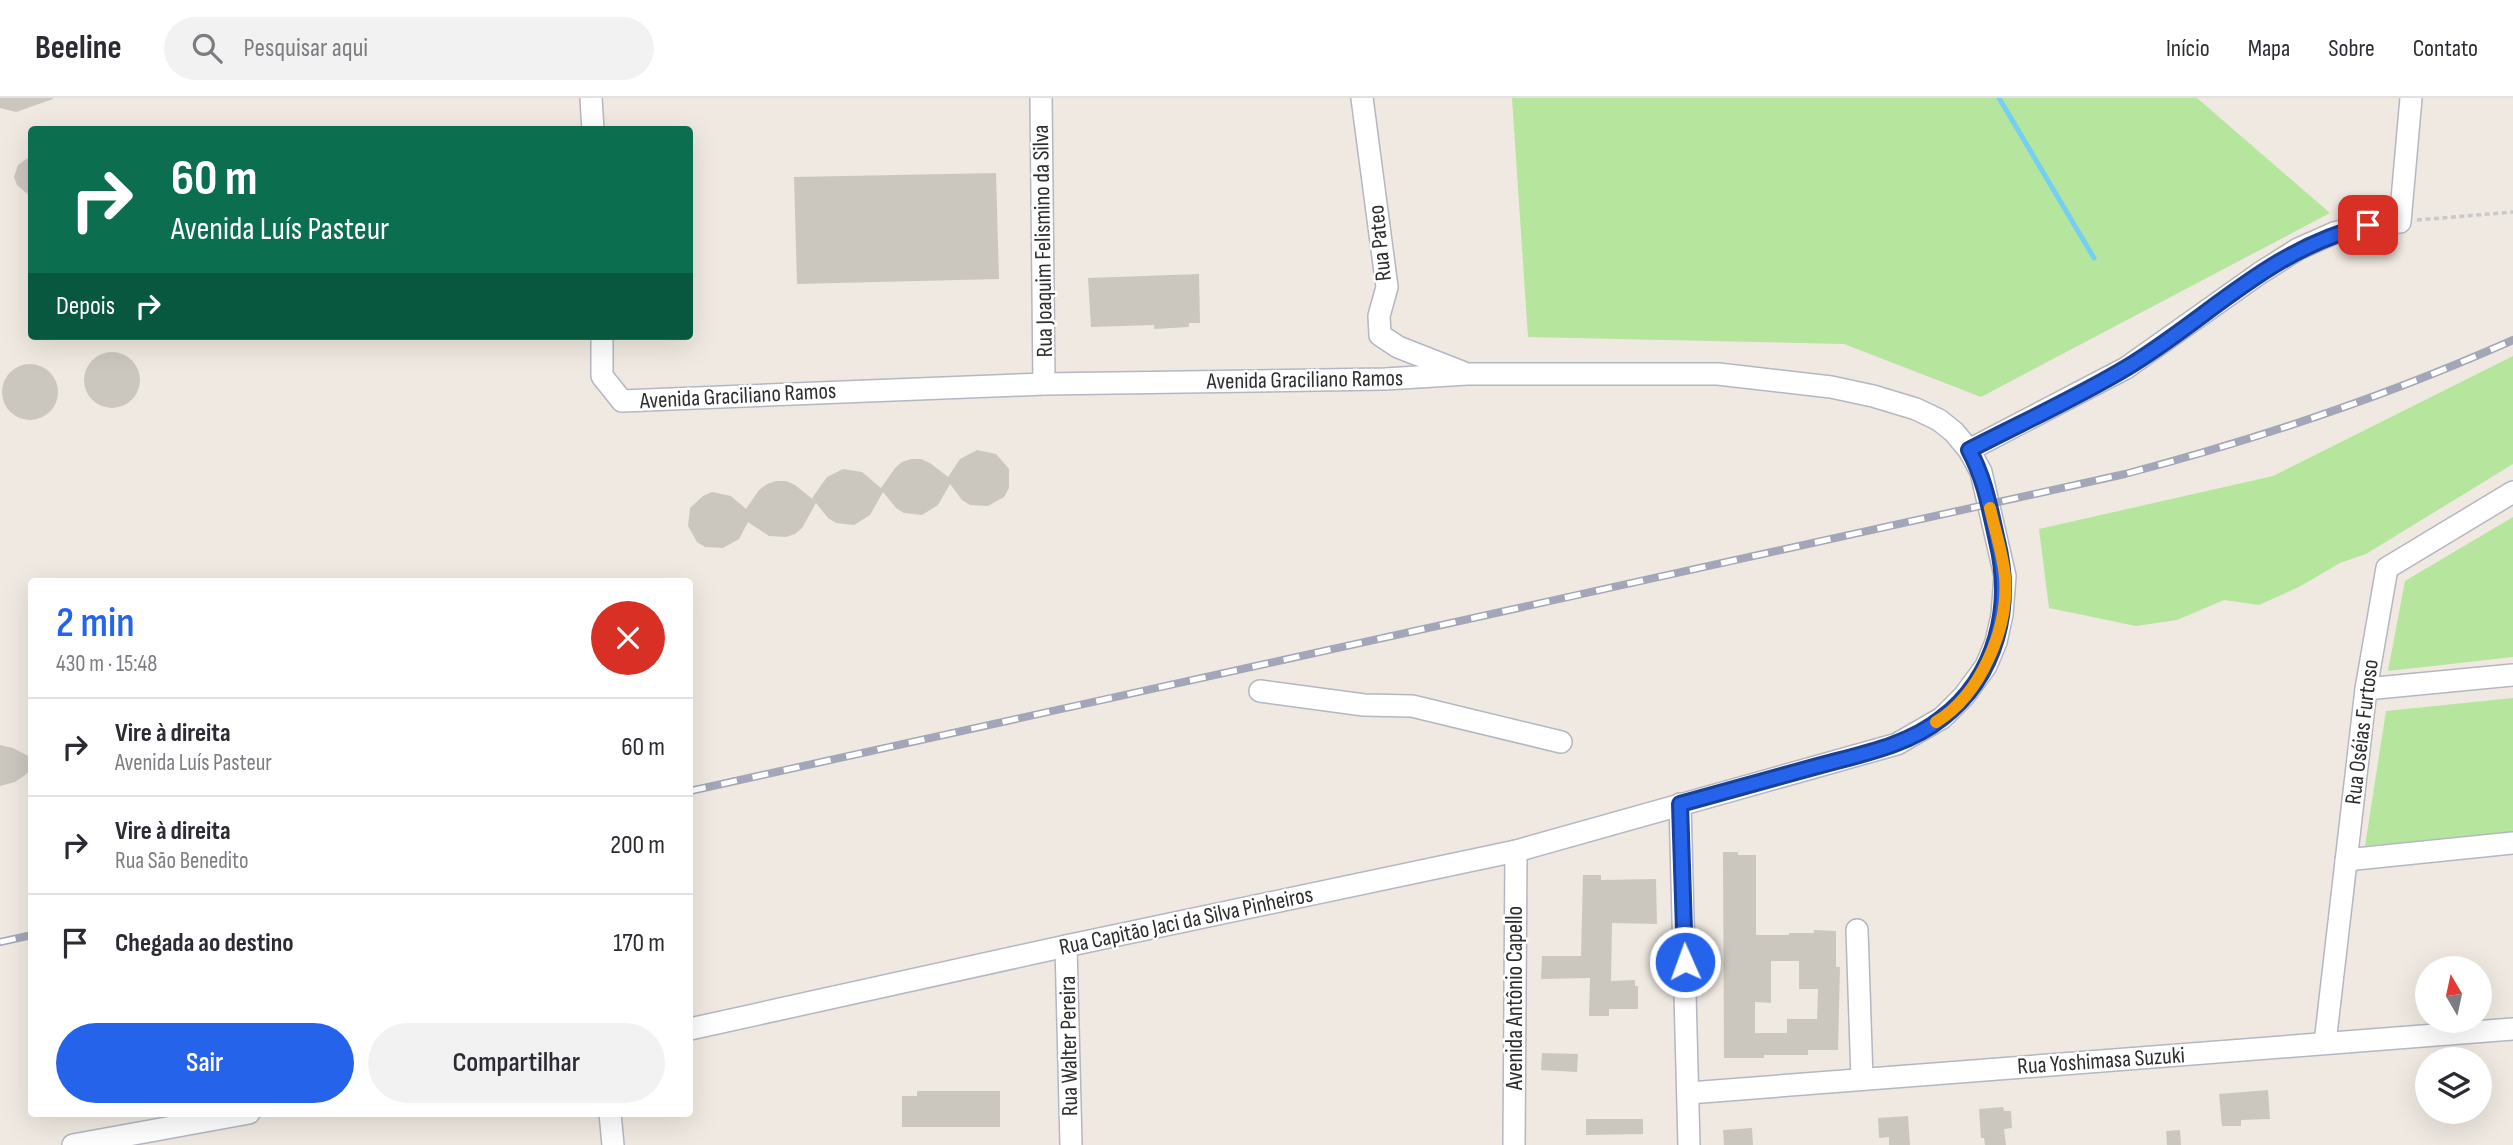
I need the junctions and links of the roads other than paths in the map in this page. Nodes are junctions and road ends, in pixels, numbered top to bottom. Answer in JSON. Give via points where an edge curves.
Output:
{"nodes":[{"id":1,"x":591,"y":98,"type":"edge"},
{"id":2,"x":1041,"y":98,"type":"edge"},
{"id":3,"x":1362,"y":98,"type":"edge"},
{"id":4,"x":2411,"y":98,"type":"edge"},
{"id":5,"x":593,"y":126,"type":"edge"},
{"id":6,"x":602,"y":340,"type":"edge"},
{"id":7,"x":1467,"y":374,"type":"junction"},
{"id":8,"x":1044,"y":384,"type":"junction"},
{"id":9,"x":1969,"y":450,"type":"junction"},
{"id":10,"x":2513,"y":492,"type":"edge"},
{"id":11,"x":2513,"y":675,"type":"edge"},
{"id":12,"x":2366,"y":689,"type":"junction"},
{"id":13,"x":1260,"y":691,"type":"dead end"},
{"id":14,"x":1561,"y":742,"type":"dead end"},
{"id":15,"x":1680,"y":804,"type":"junction"},
{"id":16,"x":2513,"y":844,"type":"edge"},
{"id":17,"x":1516,"y":851,"type":"junction"},
{"id":18,"x":2346,"y":860,"type":"junction"},
{"id":19,"x":1857,"y":930,"type":"dead end"},
{"id":20,"x":1066,"y":946,"type":"junction"},
{"id":21,"x":693,"y":1028,"type":"edge"},
{"id":22,"x":2513,"y":1029,"type":"edge"},
{"id":23,"x":2325,"y":1044,"type":"junction"},
{"id":24,"x":1862,"y":1079,"type":"junction"},
{"id":25,"x":1689,"y":1093,"type":"junction"},
{"id":26,"x":227,"y":1117,"type":"edge"},
{"id":27,"x":610,"y":1117,"type":"edge"},
{"id":28,"x":74,"y":1145,"type":"edge"},
{"id":29,"x":613,"y":1145,"type":"edge"},
{"id":30,"x":1071,"y":1145,"type":"edge"},
{"id":31,"x":1514,"y":1145,"type":"edge"},
{"id":32,"x":1689,"y":1145,"type":"edge"}],
"edges":[{"from":1,"to":5,"type":"street"},
{"from":2,"to":8,"type":"street","name":"Rua Joaquim Felismino da Silva"},
{"from":3,"to":7,"type":"street","name":"Rua Pateo","via":[[1387,286],[1379,316],[1380,335],[1398,347]]},
{"from":4,"to":9,"type":"street","via":[[2400,222],[2334,233],[2298,249],[2126,368]]},
{"from":6,"to":8,"type":"street","name":"Avenida Graciliano Ramos","via":[[602,376],[621,401]]},
{"from":7,"to":8,"type":"street","name":"Avenida Graciliano Ramos"},
{"from":7,"to":9,"type":"street","name":"Avenida Graciliano Ramos","via":[[1718,374],[1831,387],[1916,409],[1939,420]]},
{"from":9,"to":15,"type":"street","name":"Avenida Graciliano Ramos","via":[[1981,472],[2001,557],[2005,598],[1986,666],[1964,696],[1942,718],[1897,744]]},
{"from":10,"to":12,"type":"street","name":"Rua Oséias Furtoso","via":[[2387,568]]},
{"from":11,"to":12,"type":"street"},
{"from":12,"to":18,"type":"street","name":"Rua Oséias Furtoso"},
{"from":13,"to":14,"type":"street","via":[[1364,705],[1412,706]]},
{"from":15,"to":17,"type":"street","name":"Rua Capitão Jaci da Silva Pinheiros"},
{"from":15,"to":25,"type":"street"},
{"from":16,"to":18,"type":"street"},
{"from":17,"to":20,"type":"street","name":"Rua Capitão Jaci da Silva Pinheiros"},
{"from":17,"to":31,"type":"street","name":"Avenida Antônio Capello"},
{"from":18,"to":23,"type":"street","name":"Rua Oséias Furtoso"},
{"from":19,"to":24,"type":"street"},
{"from":20,"to":21,"type":"street","name":"Rua Capitão Jaci da Silva Pinheiros"},
{"from":20,"to":30,"type":"street","name":"Rua Walter Pereira"},
{"from":22,"to":23,"type":"street","name":"Rua Yoshimasa Suzuki"},
{"from":23,"to":24,"type":"street","name":"Rua Yoshimasa Suzuki"},
{"from":24,"to":25,"type":"street","name":"Rua Yoshimasa Suzuki"},
{"from":25,"to":32,"type":"street"},
{"from":26,"to":28,"type":"street"},
{"from":27,"to":29,"type":"street"}]}
